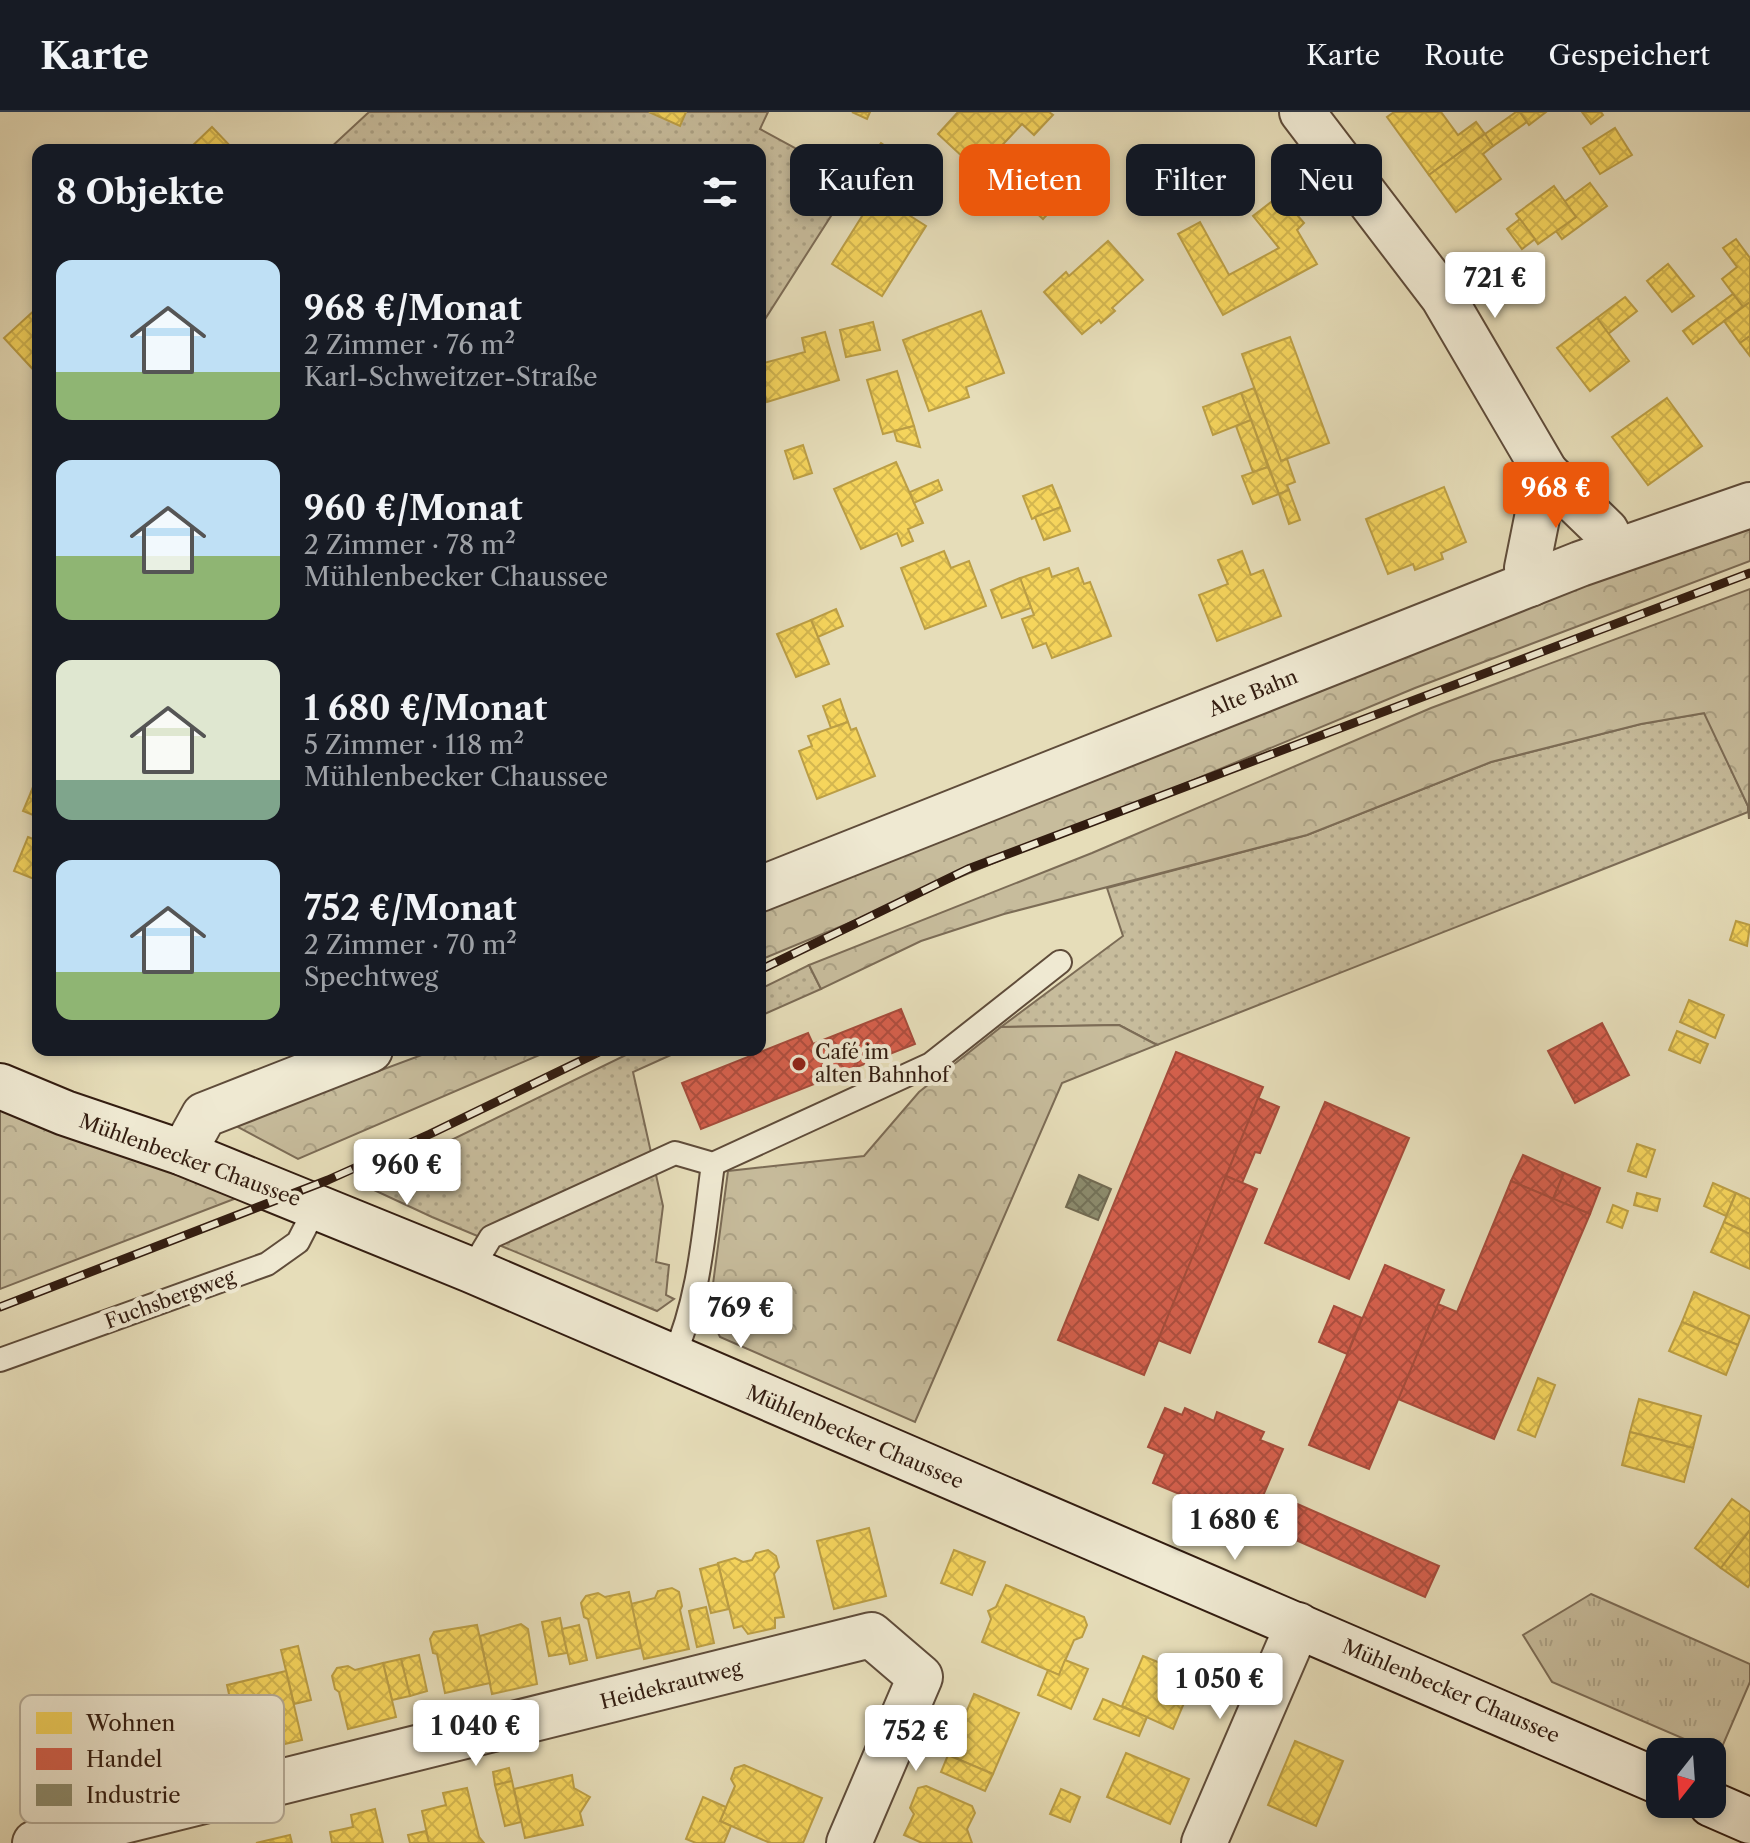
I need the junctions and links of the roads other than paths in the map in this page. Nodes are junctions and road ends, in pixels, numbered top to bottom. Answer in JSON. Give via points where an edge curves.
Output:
{"nodes":[{"id":1,"x":1302,"y":112,"type":"edge"},
{"id":2,"x":1546,"y":473,"type":"junction"},
{"id":3,"x":1750,"y":505,"type":"edge"},
{"id":4,"x":1616,"y":551,"type":"junction"},
{"id":5,"x":1530,"y":584,"type":"junction"},
{"id":6,"x":766,"y":887,"type":"edge"},
{"id":7,"x":1060,"y":962,"type":"dead end"},
{"id":8,"x":355,"y":1056,"type":"edge"},
{"id":9,"x":0,"y":1086,"type":"edge"},
{"id":10,"x":183,"y":1153,"type":"junction"},
{"id":11,"x":713,"y":1164,"type":"junction"},
{"id":12,"x":316,"y":1207,"type":"junction"},
{"id":13,"x":471,"y":1270,"type":"junction"},
{"id":14,"x":673,"y":1358,"type":"junction"},
{"id":15,"x":0,"y":1360,"type":"edge"},
{"id":16,"x":1298,"y":1625,"type":"junction"},
{"id":17,"x":1646,"y":1776,"type":"edge"},
{"id":18,"x":284,"y":1781,"type":"edge"},
{"id":19,"x":1726,"y":1811,"type":"edge"},
{"id":20,"x":1750,"y":1821,"type":"edge"},
{"id":21,"x":115,"y":1823,"type":"edge"},
{"id":22,"x":35,"y":1843,"type":"edge"},
{"id":23,"x":849,"y":1843,"type":"edge"},
{"id":24,"x":1204,"y":1843,"type":"edge"}],
"edges":[{"from":1,"to":2,"type":"street","via":[[1443,297]]},
{"from":2,"to":4,"type":"street","via":[[1606,531]]},
{"from":2,"to":5,"type":"street","via":[[1527,568]]},
{"from":3,"to":4,"type":"street","name":"Alte Bahn"},
{"from":4,"to":5,"type":"street","name":"Alte Bahn"},
{"from":5,"to":6,"type":"street","name":"Alte Bahn"},
{"from":7,"to":11,"type":"lane","via":[[931,1064]]},
{"from":8,"to":10,"type":"street","via":[[204,1115]]},
{"from":9,"to":10,"type":"street","name":"Mühlenbecker Chaussee"},
{"from":10,"to":12,"type":"street","name":"Mühlenbecker Chaussee"},
{"from":11,"to":13,"type":"lane","via":[[675,1153],[491,1237]]},
{"from":11,"to":14,"type":"lane","via":[[685,1332]]},
{"from":12,"to":13,"type":"street","name":"Mühlenbecker Chaussee"},
{"from":12,"to":15,"type":"lane","name":"Fuchsbergweg","via":[[298,1242],[267,1264]]},
{"from":13,"to":14,"type":"street","name":"Mühlenbecker Chaussee"},
{"from":14,"to":16,"type":"street","name":"Mühlenbecker Chaussee"},
{"from":16,"to":17,"type":"street","name":"Mühlenbecker Chaussee"},
{"from":16,"to":24,"type":"street"},
{"from":18,"to":23,"type":"street","name":"Heidekrautweg","via":[[871,1635],[920,1677]]},
{"from":19,"to":20,"type":"street"},
{"from":21,"to":22,"type":"street","name":"Heidekrautweg"}]}
